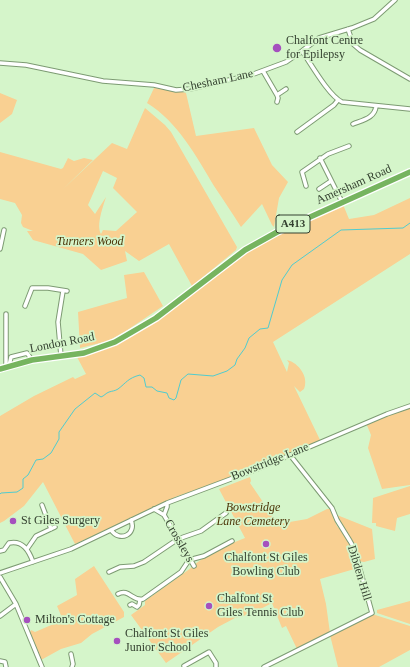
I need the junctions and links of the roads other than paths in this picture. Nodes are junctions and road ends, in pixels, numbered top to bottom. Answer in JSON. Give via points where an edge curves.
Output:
{"nodes":[{"id":1,"x":395,"y":0,"type":"edge"},
{"id":2,"x":348,"y":29,"type":"junction"},
{"id":3,"x":302,"y":51,"type":"junction"},
{"id":4,"x":0,"y":63,"type":"edge"},
{"id":5,"x":263,"y":71,"type":"junction"},
{"id":6,"x":410,"y":79,"type":"edge"},
{"id":7,"x":286,"y":89,"type":"dead end"},
{"id":8,"x":277,"y":95,"type":"junction"},
{"id":9,"x":338,"y":100,"type":"junction"},
{"id":10,"x":278,"y":102,"type":"dead end"},
{"id":11,"x":376,"y":106,"type":"junction"},
{"id":12,"x":410,"y":109,"type":"edge"},
{"id":13,"x":353,"y":124,"type":"dead end"},
{"id":14,"x":297,"y":132,"type":"dead end"},
{"id":15,"x":349,"y":146,"type":"dead end"},
{"id":16,"x":320,"y":158,"type":"junction"},
{"id":17,"x":410,"y":172,"type":"edge"},
{"id":18,"x":331,"y":180,"type":"junction"},
{"id":19,"x":306,"y":186,"type":"dead end"},
{"id":20,"x":318,"y":189,"type":"dead end"},
{"id":21,"x":342,"y":202,"type":"junction"},
{"id":22,"x":2,"y":231,"type":"edge"},
{"id":23,"x":0,"y":249,"type":"edge"},
{"id":24,"x":186,"y":296,"type":"joint"},
{"id":25,"x":25,"y":306,"type":"dead end"},
{"id":26,"x":6,"y":314,"type":"dead end"},
{"id":27,"x":61,"y":356,"type":"junction"},
{"id":28,"x":8,"y":366,"type":"junction"},
{"id":29,"x":0,"y":369,"type":"edge"},
{"id":30,"x":410,"y":406,"type":"edge"},
{"id":31,"x":290,"y":455,"type":"junction"},
{"id":32,"x":167,"y":503,"type":"junction"},
{"id":33,"x":42,"y":505,"type":"dead end"},
{"id":34,"x":154,"y":509,"type":"junction"},
{"id":35,"x":226,"y":513,"type":"dead end"},
{"id":36,"x":164,"y":515,"type":"junction"},
{"id":37,"x":131,"y":520,"type":"junction"},
{"id":38,"x":111,"y":530,"type":"junction"},
{"id":39,"x":178,"y":539,"type":"junction"},
{"id":40,"x":232,"y":541,"type":"dead end"},
{"id":41,"x":27,"y":549,"type":"junction"},
{"id":42,"x":0,"y":551,"type":"edge"},
{"id":43,"x":189,"y":560,"type":"junction"},
{"id":44,"x":32,"y":562,"type":"junction"},
{"id":45,"x":194,"y":566,"type":"dead end"},
{"id":46,"x":109,"y":572,"type":"dead end"},
{"id":47,"x":0,"y":573,"type":"edge"},
{"id":48,"x":0,"y":577,"type":"edge"},
{"id":49,"x":118,"y":594,"type":"dead end"},
{"id":50,"x":140,"y":600,"type":"junction"},
{"id":51,"x":16,"y":604,"type":"junction"},
{"id":52,"x":130,"y":605,"type":"dead end"},
{"id":53,"x":0,"y":616,"type":"edge"},
{"id":54,"x":212,"y":649,"type":"dead end"},
{"id":55,"x":209,"y":652,"type":"junction"},
{"id":56,"x":71,"y":654,"type":"dead end"},
{"id":57,"x":0,"y":661,"type":"edge"},
{"id":58,"x":184,"y":666,"type":"edge"},
{"id":59,"x":6,"y":667,"type":"edge"},
{"id":60,"x":42,"y":667,"type":"edge"},
{"id":61,"x":72,"y":667,"type":"edge"},
{"id":62,"x":216,"y":667,"type":"edge"},
{"id":63,"x":264,"y":667,"type":"edge"}],
"edges":[{"from":1,"to":2,"type":"street","name":"Chesham Lane","via":[[374,19]]},
{"from":2,"to":3,"type":"street","name":"Chesham Lane","via":[[319,38]]},
{"from":2,"to":6,"type":"street","via":[[353,44],[360,50]]},
{"from":3,"to":5,"type":"street","name":"Chesham Lane","via":[[286,62]]},
{"from":3,"to":9,"type":"street"},
{"from":4,"to":5,"type":"street","name":"Chesham Lane","via":[[26,65],[103,81],[154,85],[176,90],[190,89]]},
{"from":5,"to":8,"type":"street"},
{"from":7,"to":8,"type":"street"},
{"from":8,"to":10,"type":"street"},
{"from":9,"to":11,"type":"street"},
{"from":9,"to":14,"type":"street"},
{"from":11,"to":12,"type":"street"},
{"from":11,"to":13,"type":"street","via":[[372,116]]},
{"from":15,"to":16,"type":"street"},
{"from":16,"to":18,"type":"street"},
{"from":16,"to":19,"type":"street","via":[[302,172]]},
{"from":17,"to":21,"type":"highway","name":"Amersham Road","number":"A413"},
{"from":18,"to":20,"type":"street"},
{"from":18,"to":21,"type":"street"},
{"from":21,"to":24,"type":"highway","name":"Amersham Road","number":"A413","via":[[245,250]]},
{"from":22,"to":23,"type":"street"},
{"from":24,"to":27,"type":"highway","name":"London Road","number":"A413","via":[[156,318],[115,342],[84,353]]},
{"from":25,"to":27,"type":"street","via":[[32,288],[65,291],[58,322]]},
{"from":26,"to":28,"type":"street"},
{"from":27,"to":28,"type":"highway","name":"London Road","number":"A413"},
{"from":28,"to":29,"type":"highway","name":"London Road","number":"A413"},
{"from":30,"to":31,"type":"street","name":"Bowstridge Lane"},
{"from":31,"to":32,"type":"street","name":"Bowstridge Lane"},
{"from":31,"to":63,"type":"street","name":"Dibden Hill","via":[[332,508],[354,548],[372,613]]},
{"from":32,"to":34,"type":"street","name":"Bowstridge Lane"},
{"from":32,"to":36,"type":"street","name":"Crossleys"},
{"from":33,"to":41,"type":"street","via":[[53,528],[36,536]]},
{"from":34,"to":36,"type":"street","name":"Crossleys"},
{"from":34,"to":37,"type":"street","name":"Bowstridge Lane"},
{"from":35,"to":39,"type":"street","via":[[201,531]]},
{"from":36,"to":39,"type":"street","name":"Crossleys"},
{"from":37,"to":38,"type":"street","name":"Bowstridge Lane"},
{"from":37,"to":38,"type":"street","via":[[132,529],[127,535],[119,536]]},
{"from":38,"to":44,"type":"street","name":"Bowstridge Lane","via":[[71,549]]},
{"from":39,"to":43,"type":"street","name":"Crossleys"},
{"from":39,"to":46,"type":"street","via":[[144,562]]},
{"from":40,"to":43,"type":"street","via":[[204,556]]},
{"from":41,"to":42,"type":"street","via":[[18,543],[10,542]]},
{"from":41,"to":44,"type":"street"},
{"from":43,"to":45,"type":"street","name":"Crossleys"},
{"from":43,"to":50,"type":"street","via":[[181,572]]},
{"from":44,"to":47,"type":"street","name":"Bowstridge Lane"},
{"from":48,"to":51,"type":"street"},
{"from":49,"to":50,"type":"street","via":[[126,592]]},
{"from":50,"to":52,"type":"street","via":[[137,607]]},
{"from":51,"to":53,"type":"street"},
{"from":51,"to":60,"type":"street"},
{"from":54,"to":55,"type":"street"},
{"from":55,"to":58,"type":"street"},
{"from":55,"to":62,"type":"street"},
{"from":56,"to":61,"type":"street"},
{"from":57,"to":59,"type":"street","via":[[5,662]]}]}
